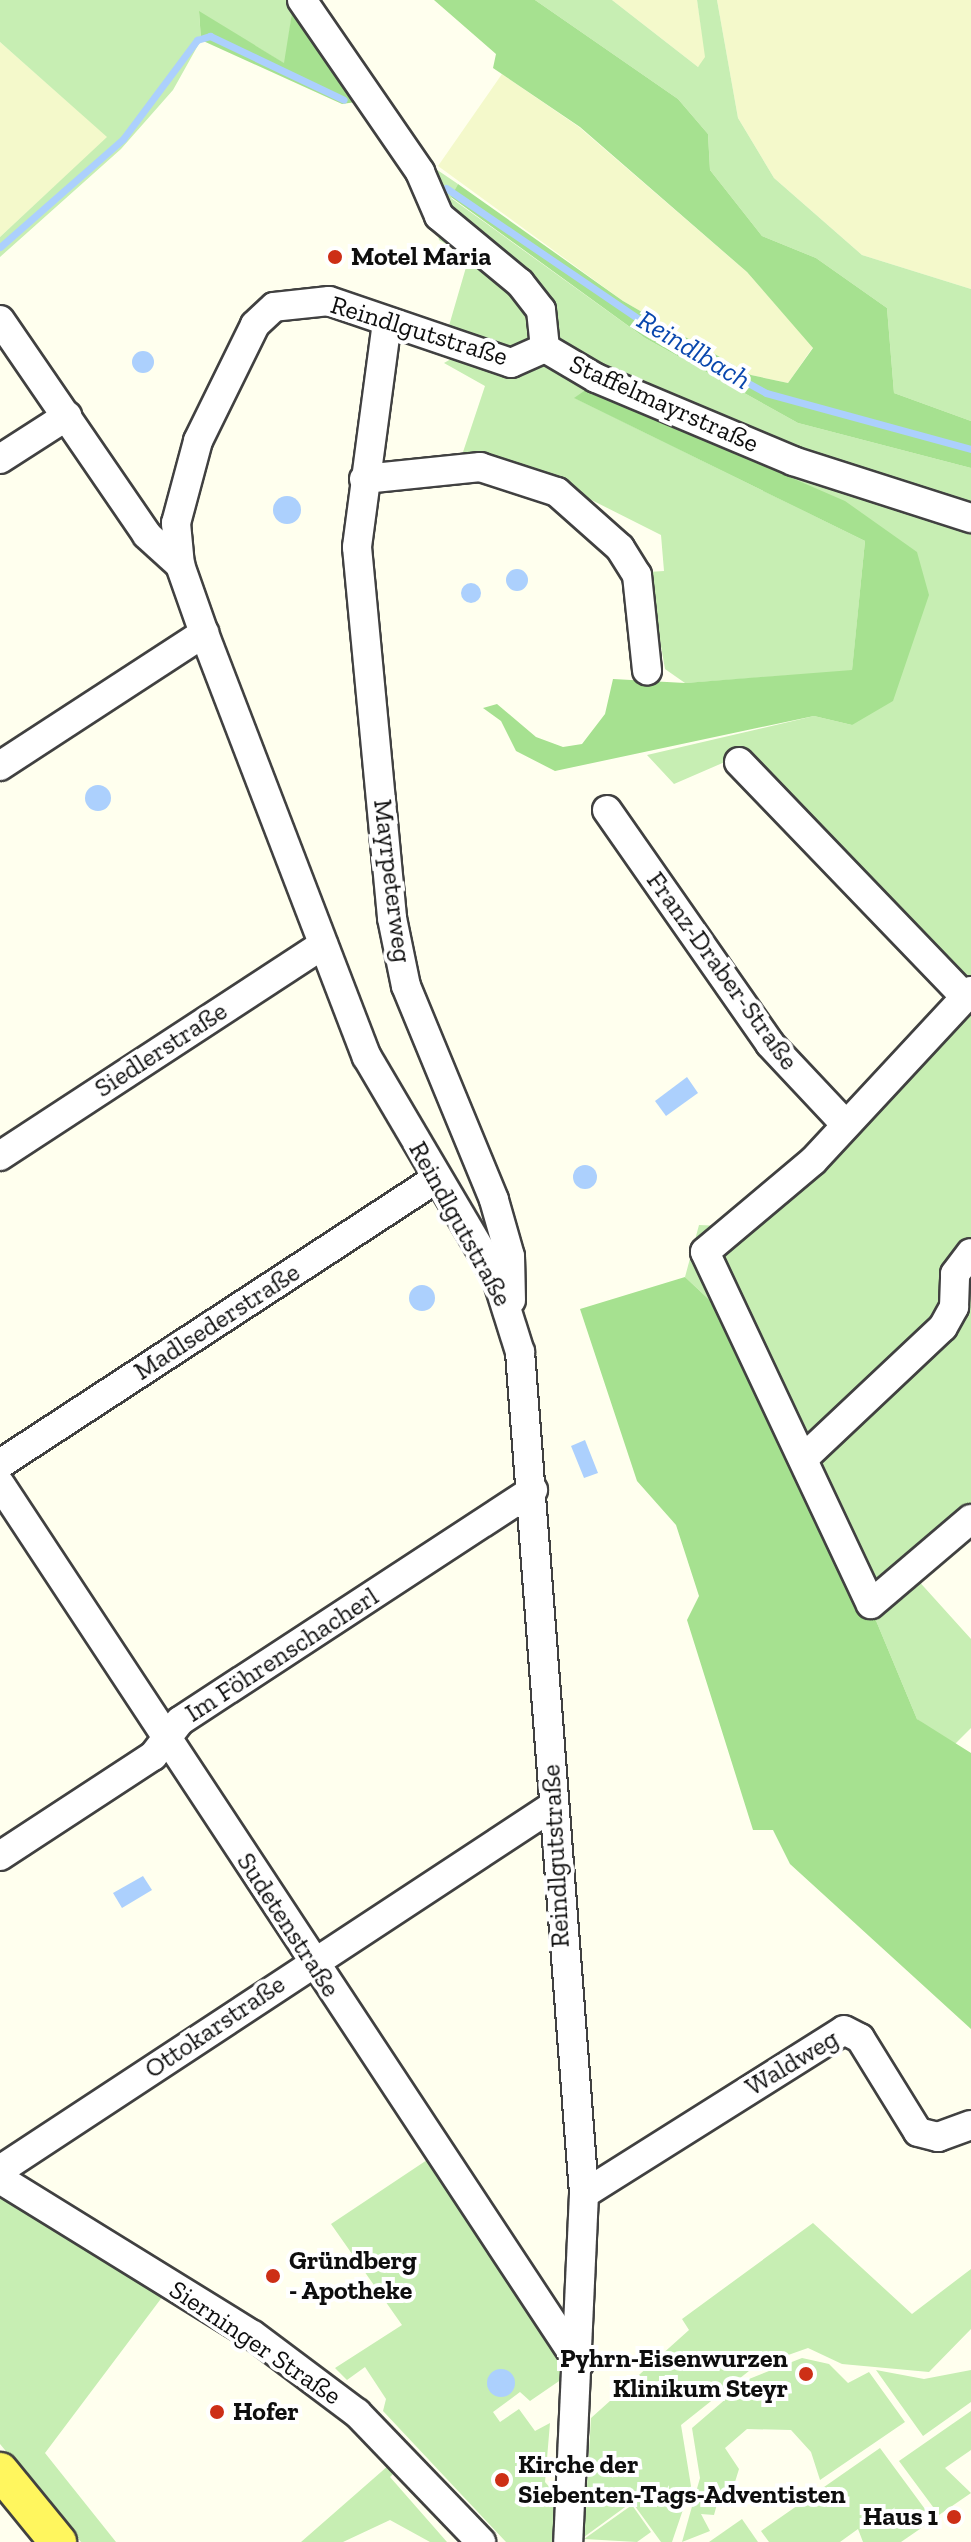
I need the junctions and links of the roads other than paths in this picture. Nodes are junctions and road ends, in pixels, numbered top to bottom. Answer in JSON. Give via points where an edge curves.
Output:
{"nodes":[{"id":1,"x":302,"y":0,"type":"edge"},
{"id":2,"x":0,"y":320,"type":"edge"},
{"id":3,"x":387,"y":322,"type":"junction"},
{"id":4,"x":545,"y":348,"type":"junction"},
{"id":5,"x":67,"y":416,"type":"junction"},
{"id":6,"x":0,"y":459,"type":"edge"},
{"id":7,"x":364,"y":479,"type":"junction"},
{"id":8,"x":971,"y":518,"type":"edge"},
{"id":9,"x":180,"y":565,"type":"junction"},
{"id":10,"x":204,"y":633,"type":"junction"},
{"id":11,"x":647,"y":670,"type":"dead end"},
{"id":12,"x":739,"y":762,"type":"dead end"},
{"id":13,"x":0,"y":766,"type":"edge"},
{"id":14,"x":607,"y":810,"type":"dead end"},
{"id":15,"x":323,"y":945,"type":"junction"},
{"id":16,"x":968,"y":994,"type":"edge"},
{"id":17,"x":846,"y":1125,"type":"junction"},
{"id":18,"x":0,"y":1156,"type":"edge"},
{"id":19,"x":434,"y":1180,"type":"junction"},
{"id":20,"x":971,"y":1253,"type":"edge"},
{"id":21,"x":511,"y":1311,"type":"junction"},
{"id":22,"x":806,"y":1456,"type":"junction"},
{"id":23,"x":0,"y":1464,"type":"edge"},
{"id":24,"x":0,"y":1484,"type":"edge"},
{"id":25,"x":533,"y":1490,"type":"junction"},
{"id":26,"x":971,"y":1519,"type":"edge"},
{"id":27,"x":167,"y":1740,"type":"junction"},
{"id":28,"x":553,"y":1806,"type":"junction"},
{"id":29,"x":0,"y":1856,"type":"edge"},
{"id":30,"x":312,"y":1962,"type":"junction"},
{"id":31,"x":971,"y":2125,"type":"edge"},
{"id":32,"x":0,"y":2170,"type":"edge"},
{"id":33,"x":0,"y":2179,"type":"edge"},
{"id":34,"x":584,"y":2194,"type":"junction"},
{"id":35,"x":579,"y":2363,"type":"junction"},
{"id":36,"x":0,"y":2471,"type":"edge"},
{"id":37,"x":58,"y":2542,"type":"edge"},
{"id":38,"x":481,"y":2542,"type":"edge"},
{"id":39,"x":568,"y":2542,"type":"edge"}],
"edges":[{"from":1,"to":4,"type":"street","name":"Staffelmayrstraße","via":[[420,172],[439,216],[520,283],[541,310]]},
{"from":2,"to":5,"type":"street"},
{"from":3,"to":4,"type":"street","name":"Reindlgutstraße","via":[[511,363]]},
{"from":3,"to":7,"type":"street","name":"Mayrpeterweg"},
{"from":3,"to":9,"type":"street","name":"Reindlgutstraße","via":[[329,301],[298,299],[255,325],[181,487]]},
{"from":4,"to":8,"type":"street","name":"Staffelmayrstraße","via":[[596,378],[793,461]]},
{"from":5,"to":6,"type":"street"},
{"from":5,"to":9,"type":"street","via":[[147,535]]},
{"from":7,"to":11,"type":"street","via":[[480,467],[557,492],[620,548],[637,575]]},
{"from":7,"to":21,"type":"street","name":"Mayrpeterweg","via":[[357,547],[392,918],[406,986],[494,1200],[510,1256]]},
{"from":9,"to":10,"type":"street","name":"Reindlgutstraße"},
{"from":10,"to":13,"type":"street"},
{"from":10,"to":15,"type":"street","name":"Reindlgutstraße"},
{"from":12,"to":16,"type":"street"},
{"from":14,"to":17,"type":"street","name":"Franz-Draber-Straße","via":[[770,1044]]},
{"from":15,"to":18,"type":"street","name":"Siedlerstraße"},
{"from":15,"to":19,"type":"street","name":"Reindlgutstraße","via":[[367,1057]]},
{"from":16,"to":17,"type":"street"},
{"from":17,"to":22,"type":"street","via":[[705,1252]]},
{"from":19,"to":21,"type":"street","name":"Reindlgutstraße"},
{"from":19,"to":23,"type":"street","name":"Madlsederstraße"},
{"from":20,"to":22,"type":"street","via":[[955,1274],[954,1307],[943,1327]]},
{"from":21,"to":25,"type":"street","name":"Reindlgutstraße"},
{"from":22,"to":26,"type":"street","via":[[871,1604]]},
{"from":24,"to":27,"type":"street","name":"Sudetenstraße"},
{"from":25,"to":27,"type":"street","name":"Im Föhrenschacherl","via":[[180,1721]]},
{"from":25,"to":28,"type":"street","name":"Reindlgutstraße"},
{"from":27,"to":29,"type":"street","name":"Im Föhrenschacherl","via":[[153,1756]]},
{"from":27,"to":30,"type":"street","name":"Sudetenstraße"},
{"from":28,"to":30,"type":"street","name":"Ottokarstraße"},
{"from":28,"to":34,"type":"street","name":"Reindlgutstraße"},
{"from":30,"to":32,"type":"street","name":"Ottokarstraße"},
{"from":30,"to":35,"type":"street","name":"Sudetenstraße"},
{"from":31,"to":34,"type":"street","name":"Waldweg","via":[[938,2137],[918,2132],[860,2038],[844,2030]]},
{"from":33,"to":38,"type":"street","name":"Sierninger Straße","via":[[253,2335],[357,2413]]},
{"from":34,"to":35,"type":"street","name":"Reindlgutstraße"},
{"from":35,"to":39,"type":"street","name":"Reindlgutstraße"},
{"from":36,"to":37,"type":"main road"}]}
